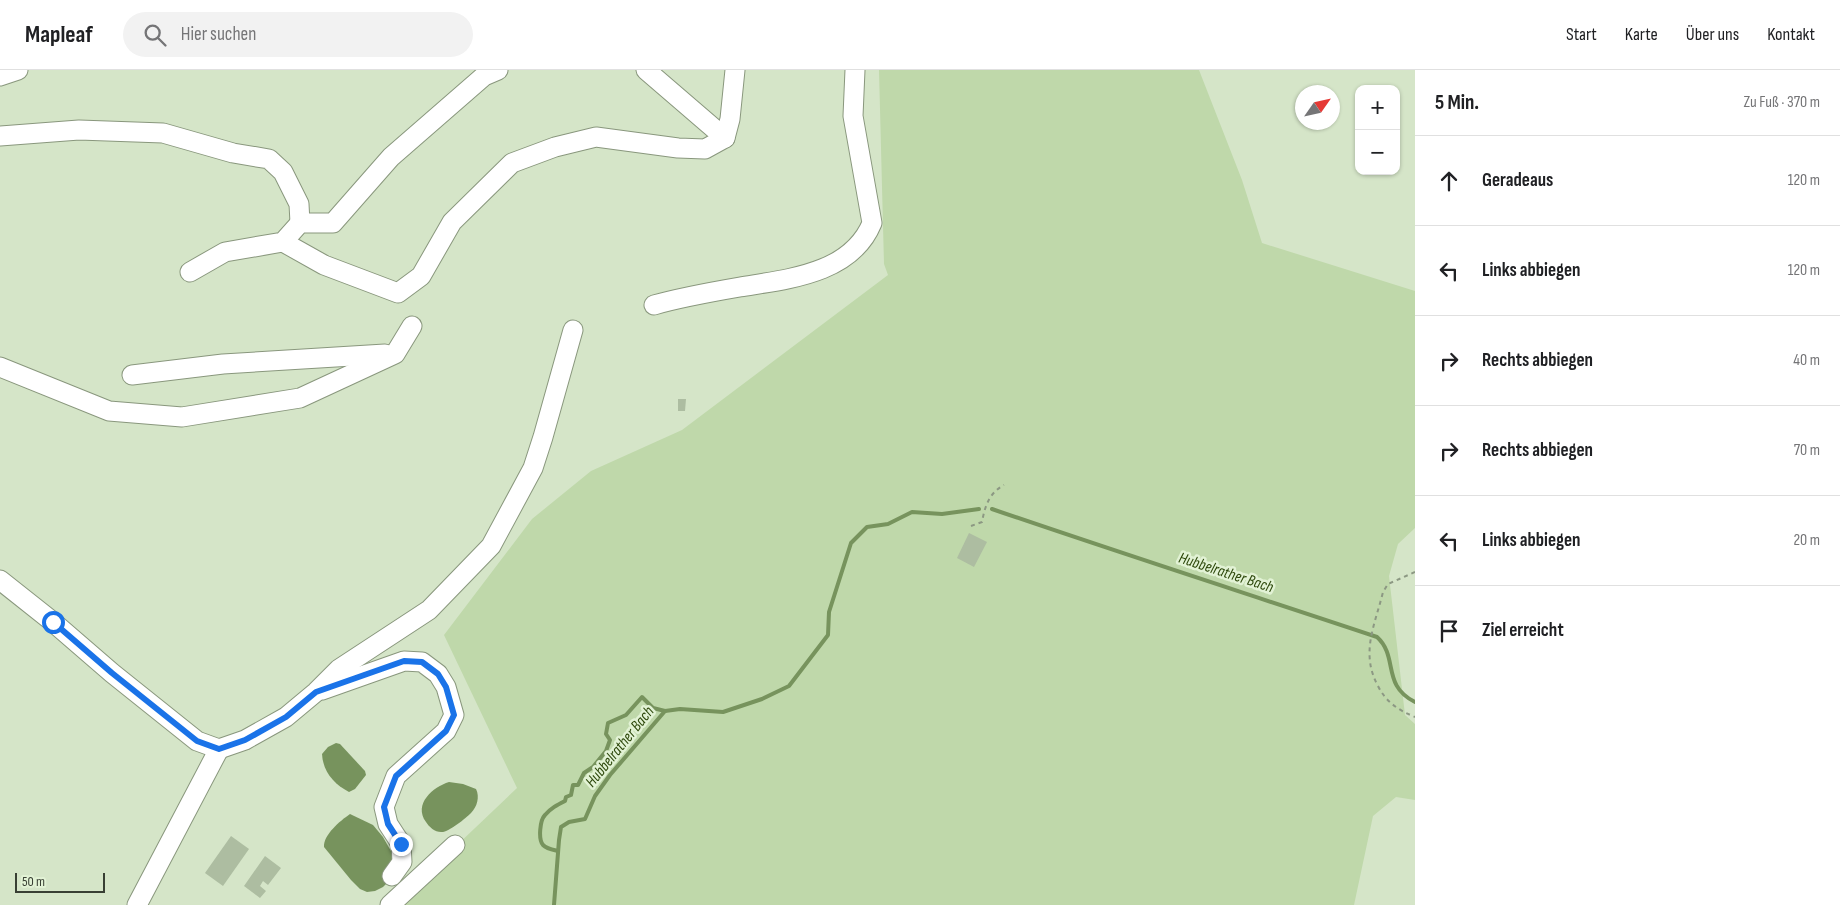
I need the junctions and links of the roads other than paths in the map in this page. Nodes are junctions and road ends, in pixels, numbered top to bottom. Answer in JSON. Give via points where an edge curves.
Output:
{"nodes":[{"id":1,"x":18,"y":70,"type":"edge"},
{"id":2,"x":498,"y":70,"type":"edge"},
{"id":3,"x":646,"y":70,"type":"edge"},
{"id":4,"x":735,"y":70,"type":"edge"},
{"id":5,"x":855,"y":70,"type":"edge"},
{"id":6,"x":0,"y":76,"type":"edge"},
{"id":7,"x":0,"y":136,"type":"edge"},
{"id":8,"x":725,"y":138,"type":"junction"},
{"id":9,"x":300,"y":223,"type":"junction"},
{"id":10,"x":282,"y":242,"type":"junction"},
{"id":11,"x":190,"y":272,"type":"dead end"},
{"id":12,"x":654,"y":305,"type":"dead end"},
{"id":13,"x":412,"y":326,"type":"dead end"},
{"id":14,"x":573,"y":330,"type":"dead end"},
{"id":15,"x":395,"y":354,"type":"junction"},
{"id":16,"x":0,"y":367,"type":"edge"},
{"id":17,"x":132,"y":375,"type":"dead end"},
{"id":18,"x":0,"y":580,"type":"edge"},
{"id":19,"x":316,"y":692,"type":"junction"},
{"id":20,"x":219,"y":749,"type":"junction"},
{"id":21,"x":455,"y":845,"type":"dead end"},
{"id":22,"x":392,"y":876,"type":"dead end"},
{"id":23,"x":137,"y":905,"type":"edge"},
{"id":24,"x":390,"y":905,"type":"edge"}],
"edges":[{"from":1,"to":6,"type":"lane"},
{"from":2,"to":9,"type":"lane","via":[[484,76],[391,157],[333,223]]},
{"from":3,"to":8,"type":"lane"},
{"from":4,"to":8,"type":"lane"},
{"from":5,"to":12,"type":"lane","via":[[853,116],[872,223],[858,246],[823,269],[800,276],[681,297]]},
{"from":7,"to":9,"type":"lane","via":[[78,130],[162,133],[233,154],[269,159],[283,172],[299,204]]},
{"from":8,"to":10,"type":"lane","via":[[705,149],[596,137],[554,147],[512,163],[452,222],[421,276],[398,293],[324,265]]},
{"from":9,"to":10,"type":"lane"},
{"from":10,"to":11,"type":"lane","via":[[225,252]]},
{"from":13,"to":15,"type":"lane"},
{"from":14,"to":19,"type":"lane","via":[[533,468],[491,546],[429,610],[339,669]]},
{"from":15,"to":16,"type":"lane","via":[[300,398],[182,418],[109,411]]},
{"from":15,"to":17,"type":"lane","via":[[223,364]]},
{"from":18,"to":20,"type":"lane","via":[[197,741]]},
{"from":19,"to":20,"type":"lane","via":[[286,717],[245,740]]},
{"from":19,"to":22,"type":"lane","via":[[404,661],[422,662],[438,674],[446,687],[454,715],[446,731],[396,776],[384,807],[388,824],[401,844],[402,862]]},
{"from":20,"to":23,"type":"lane"},
{"from":21,"to":24,"type":"lane"}]}
